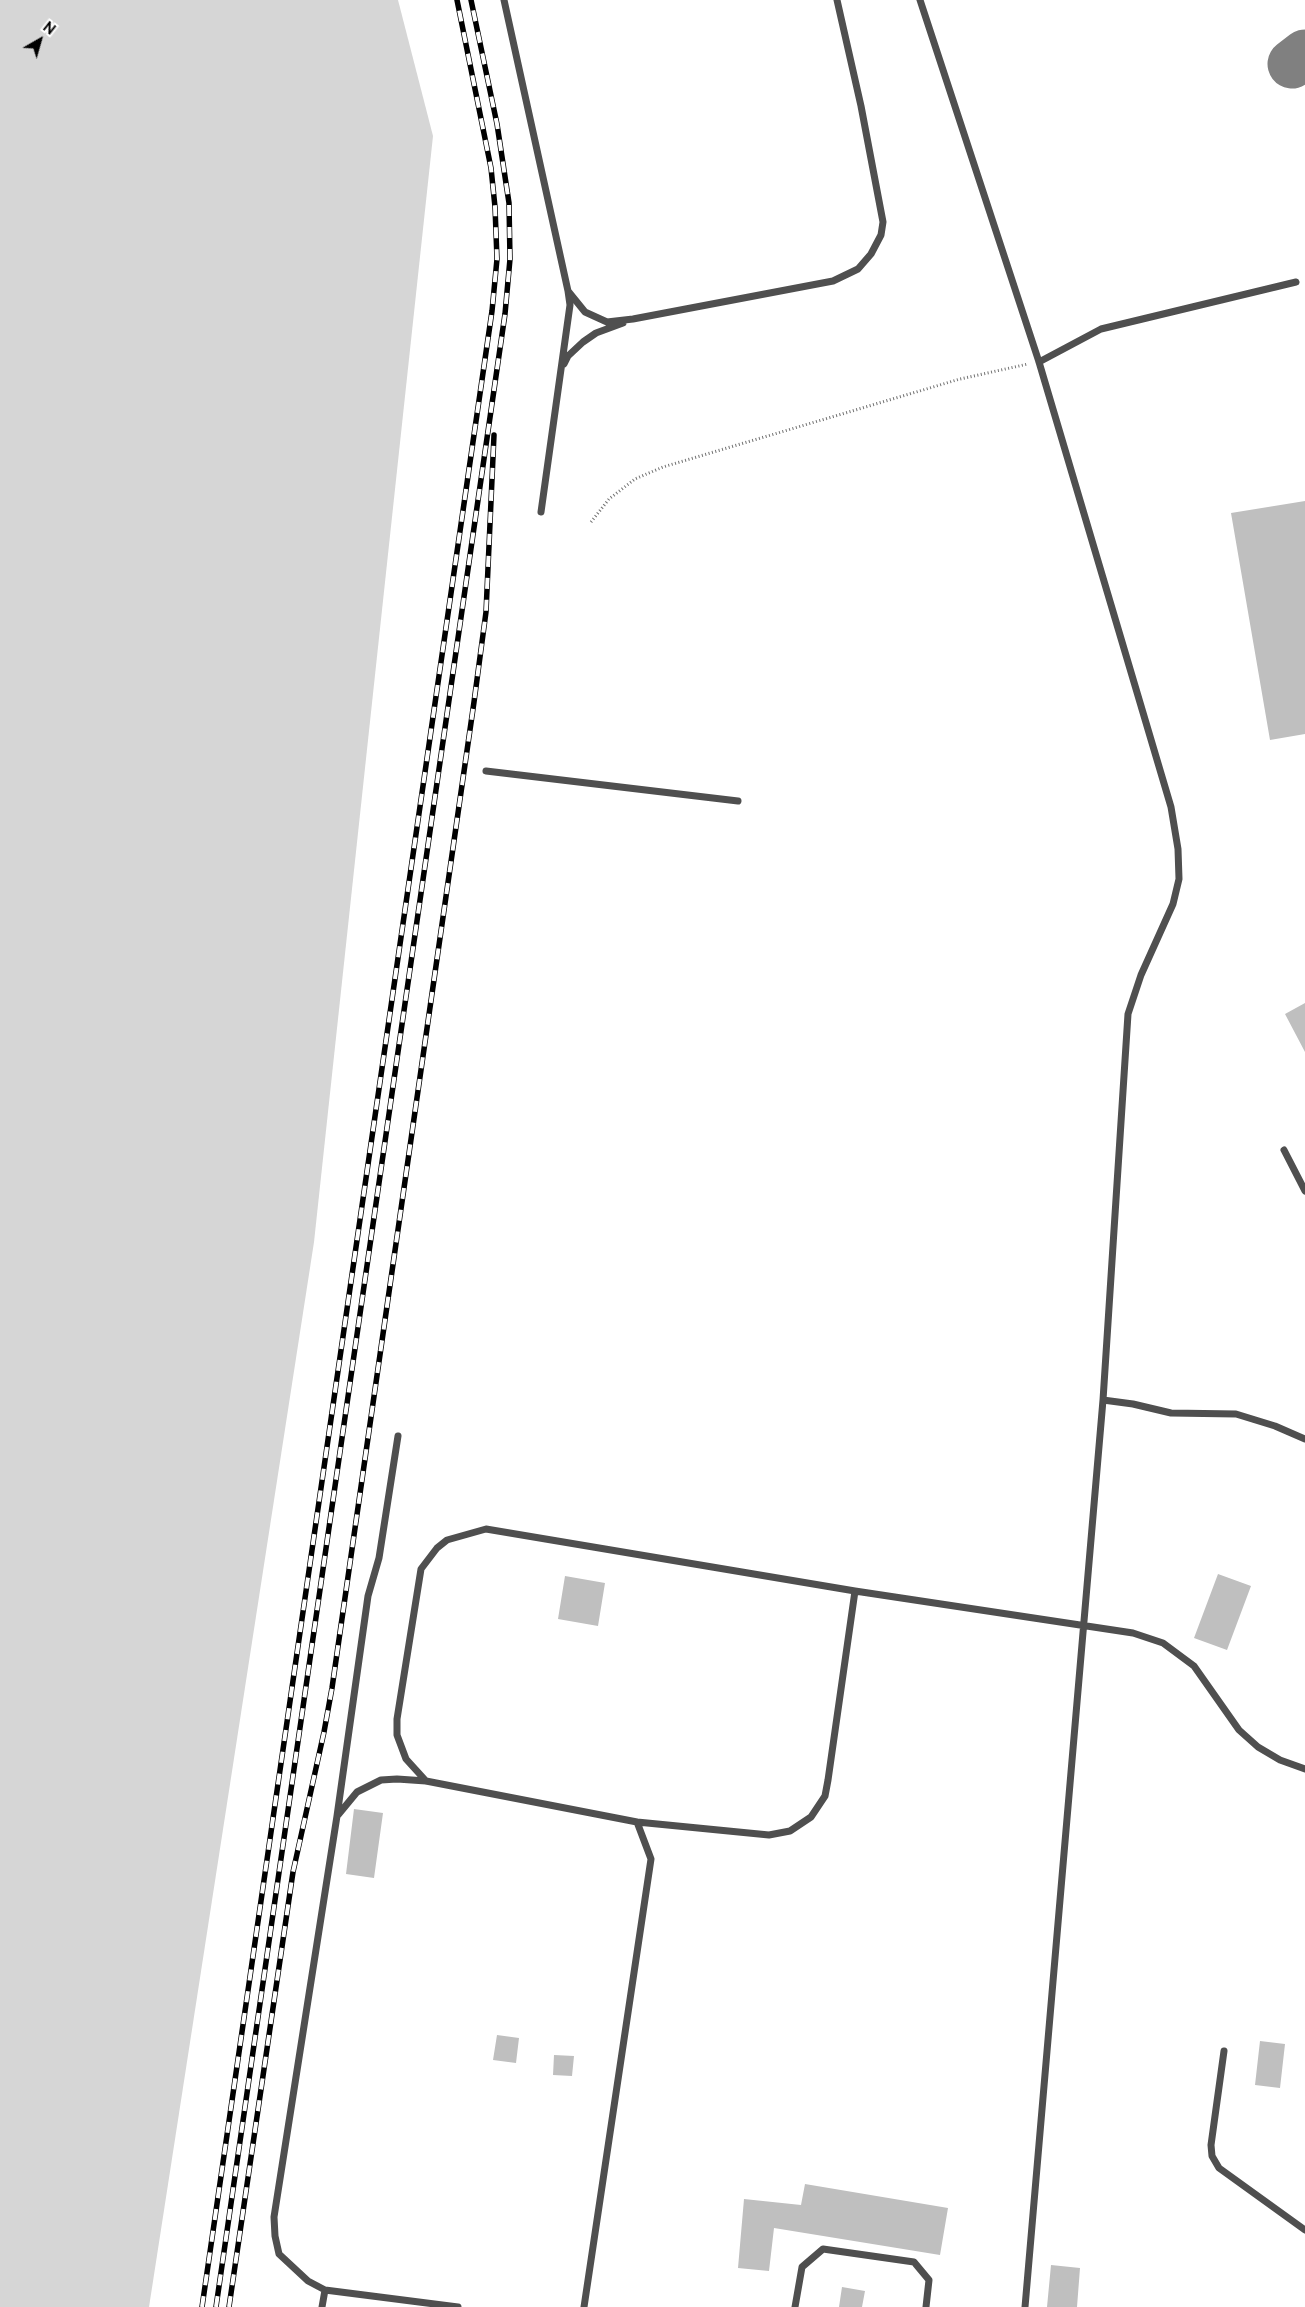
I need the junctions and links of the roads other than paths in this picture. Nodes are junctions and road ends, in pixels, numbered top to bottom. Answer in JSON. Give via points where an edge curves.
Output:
{"nodes":[{"id":1,"x":504,"y":0,"type":"edge"},
{"id":2,"x":837,"y":0,"type":"edge"},
{"id":3,"x":920,"y":0,"type":"edge"},
{"id":4,"x":1296,"y":282,"type":"dead end"},
{"id":5,"x":568,"y":291,"type":"junction"},
{"id":6,"x":633,"y":319,"type":"junction"},
{"id":7,"x":1039,"y":362,"type":"junction"},
{"id":8,"x":560,"y":374,"type":"junction"},
{"id":9,"x":541,"y":512,"type":"dead end"},
{"id":10,"x":486,"y":771,"type":"dead end"},
{"id":11,"x":738,"y":801,"type":"dead end"},
{"id":12,"x":1284,"y":1150,"type":"dead end"},
{"id":13,"x":1305,"y":1191,"type":"edge"},
{"id":14,"x":1103,"y":1400,"type":"junction"},
{"id":15,"x":398,"y":1436,"type":"dead end"},
{"id":16,"x":1305,"y":1439,"type":"edge"},
{"id":17,"x":856,"y":1592,"type":"junction"},
{"id":18,"x":1084,"y":1625,"type":"junction"},
{"id":19,"x":1305,"y":1770,"type":"edge"},
{"id":20,"x":426,"y":1782,"type":"junction"},
{"id":21,"x":337,"y":1816,"type":"junction"},
{"id":22,"x":637,"y":1822,"type":"junction"},
{"id":23,"x":1224,"y":2051,"type":"dead end"},
{"id":24,"x":1305,"y":2230,"type":"edge"},
{"id":25,"x":325,"y":2290,"type":"junction"},
{"id":26,"x":322,"y":2307,"type":"edge"},
{"id":27,"x":458,"y":2307,"type":"edge"},
{"id":28,"x":584,"y":2307,"type":"edge"},
{"id":29,"x":795,"y":2307,"type":"edge"},
{"id":30,"x":926,"y":2307,"type":"edge"},
{"id":31,"x":1025,"y":2307,"type":"edge"}],
"edges":[{"from":1,"to":5,"type":"lane"},
{"from":2,"to":6,"type":"lane","via":[[883,222],[877,245],[858,268],[833,281]]},
{"from":3,"to":7,"type":"lane"},
{"from":4,"to":7,"type":"lane","via":[[1101,329]]},
{"from":5,"to":6,"type":"lane","via":[[585,312],[595,317],[607,322]]},
{"from":5,"to":8,"type":"lane","via":[[570,306]]},
{"from":6,"to":8,"type":"lane","via":[[596,333],[583,342],[568,356]]},
{"from":7,"to":14,"type":"lane","via":[[1170,807],[1178,849],[1179,879],[1173,904],[1141,975],[1128,1014]]},
{"from":8,"to":9,"type":"lane"},
{"from":10,"to":11,"type":"lane"},
{"from":12,"to":13,"type":"lane"},
{"from":14,"to":16,"type":"lane","via":[[1171,1412],[1236,1414]]},
{"from":14,"to":18,"type":"lane"},
{"from":15,"to":21,"type":"lane","via":[[379,1558],[368,1596]]},
{"from":17,"to":18,"type":"lane"},
{"from":17,"to":20,"type":"lane","via":[[486,1530],[447,1540],[422,1569],[397,1719],[397,1735],[406,1759]]},
{"from":17,"to":22,"type":"lane","via":[[825,1796],[811,1817],[790,1832],[769,1834]]},
{"from":18,"to":19,"type":"lane","via":[[1133,1633],[1171,1649],[1194,1666],[1238,1730],[1258,1747]]},
{"from":18,"to":31,"type":"lane"},
{"from":20,"to":21,"type":"lane","via":[[381,1780],[357,1792]]},
{"from":20,"to":22,"type":"lane"},
{"from":21,"to":25,"type":"lane","via":[[274,2217],[274,2236],[279,2254],[308,2281]]},
{"from":22,"to":28,"type":"lane","via":[[651,1859]]},
{"from":23,"to":24,"type":"lane","via":[[1212,2156],[1219,2168]]},
{"from":25,"to":26,"type":"lane"},
{"from":25,"to":27,"type":"lane"},
{"from":29,"to":30,"type":"lane","via":[[802,2267],[822,2249],[914,2262],[929,2280]]}]}
